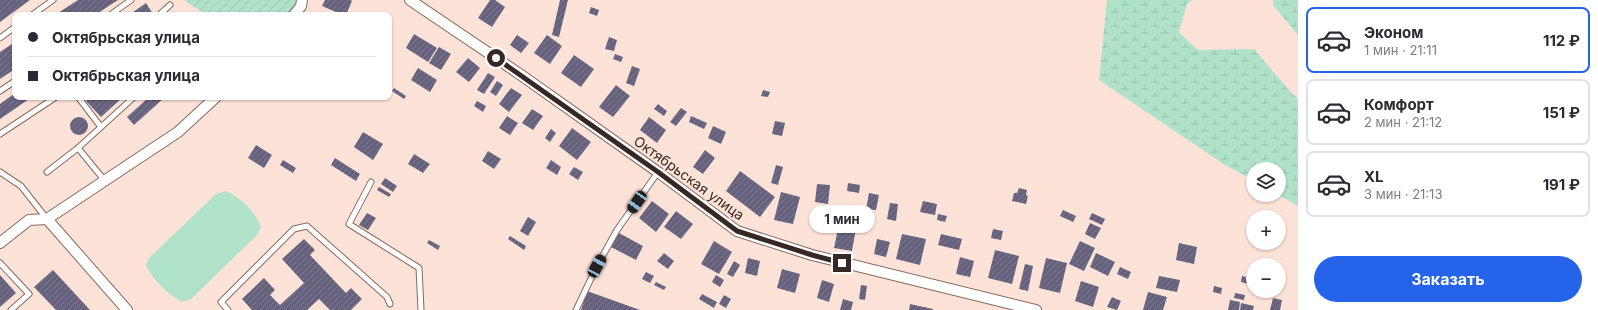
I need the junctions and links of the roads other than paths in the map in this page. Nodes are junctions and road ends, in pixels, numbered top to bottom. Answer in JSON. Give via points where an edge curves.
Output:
{"nodes":[{"id":1,"x":53,"y":0,"type":"edge"},
{"id":2,"x":131,"y":0,"type":"edge"},
{"id":3,"x":302,"y":0,"type":"edge"},
{"id":4,"x":410,"y":0,"type":"edge"},
{"id":5,"x":170,"y":5,"type":"dead end"},
{"id":6,"x":36,"y":12,"type":"edge"},
{"id":7,"x":114,"y":12,"type":"edge"},
{"id":8,"x":162,"y":12,"type":"edge"},
{"id":9,"x":296,"y":12,"type":"edge"},
{"id":10,"x":12,"y":29,"type":"edge"},
{"id":11,"x":0,"y":38,"type":"edge"},
{"id":12,"x":12,"y":82,"type":"edge"},
{"id":13,"x":0,"y":91,"type":"edge"},
{"id":14,"x":51,"y":100,"type":"edge"},
{"id":15,"x":80,"y":100,"type":"edge"},
{"id":16,"x":131,"y":100,"type":"edge"},
{"id":17,"x":213,"y":100,"type":"edge"},
{"id":18,"x":101,"y":127,"type":"junction"},
{"id":19,"x":0,"y":134,"type":"edge"},
{"id":20,"x":78,"y":148,"type":"junction"},
{"id":21,"x":0,"y":172,"type":"edge"},
{"id":22,"x":48,"y":172,"type":"dead end"},
{"id":23,"x":658,"y":172,"type":"junction"},
{"id":24,"x":105,"y":181,"type":"junction"},
{"id":25,"x":371,"y":182,"type":"dead end"},
{"id":26,"x":47,"y":219,"type":"junction"},
{"id":27,"x":0,"y":243,"type":"edge"},
{"id":28,"x":0,"y":263,"type":"edge"},
{"id":29,"x":390,"y":304,"type":"dead end"},
{"id":30,"x":11,"y":310,"type":"edge"},
{"id":31,"x":127,"y":310,"type":"edge"},
{"id":32,"x":228,"y":310,"type":"edge"},
{"id":33,"x":421,"y":310,"type":"edge"},
{"id":34,"x":576,"y":310,"type":"edge"},
{"id":35,"x":1036,"y":310,"type":"edge"}],
"edges":[{"from":1,"to":6,"type":"lane"},
{"from":2,"to":7,"type":"lane"},
{"from":3,"to":9,"type":"street"},
{"from":4,"to":23,"type":"street","name":"Октябрьская улица"},
{"from":5,"to":8,"type":"lane"},
{"from":10,"to":11,"type":"lane"},
{"from":12,"to":13,"type":"lane"},
{"from":14,"to":19,"type":"lane"},
{"from":15,"to":18,"type":"lane"},
{"from":16,"to":18,"type":"lane"},
{"from":17,"to":24,"type":"street","via":[[178,132]]},
{"from":18,"to":20,"type":"lane"},
{"from":20,"to":22,"type":"lane"},
{"from":20,"to":24,"type":"lane"},
{"from":21,"to":26,"type":"lane","via":[[21,186]]},
{"from":23,"to":34,"type":"lane","via":[[617,230]]},
{"from":23,"to":35,"type":"street","name":"Октябрьская улица","via":[[737,231],[812,255]]},
{"from":24,"to":26,"type":"street"},
{"from":25,"to":33,"type":"lane","via":[[349,224],[419,268]]},
{"from":26,"to":27,"type":"street","via":[[28,220]]},
{"from":26,"to":31,"type":"street"},
{"from":28,"to":30,"type":"lane","via":[[29,294]]},
{"from":29,"to":32,"type":"lane","via":[[387,297],[308,226],[294,229],[221,302]]}]}
